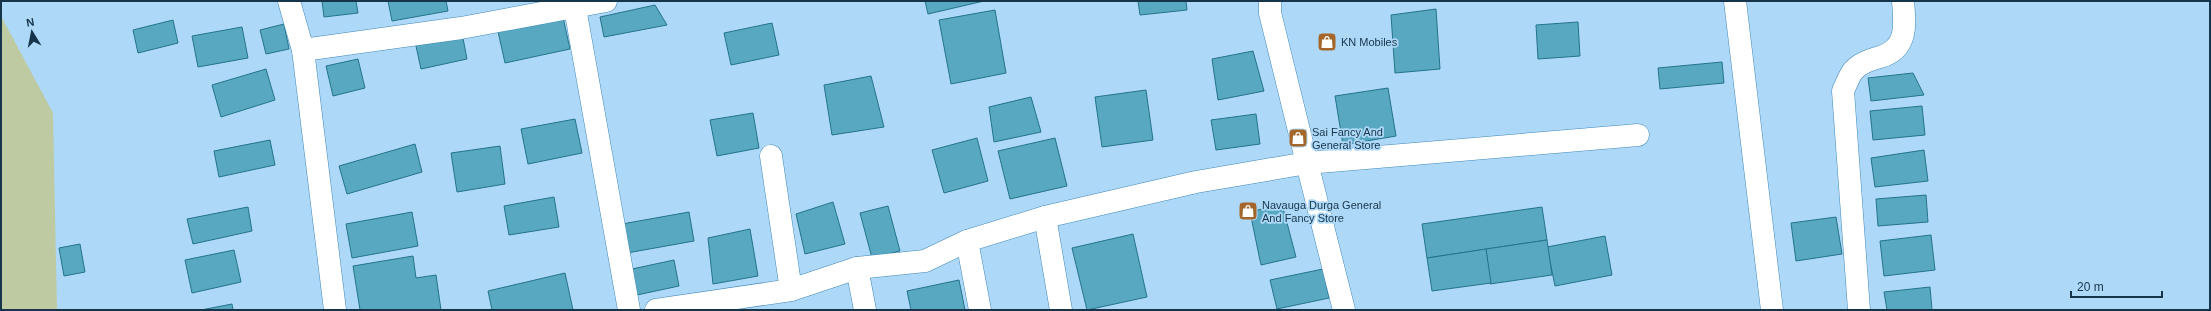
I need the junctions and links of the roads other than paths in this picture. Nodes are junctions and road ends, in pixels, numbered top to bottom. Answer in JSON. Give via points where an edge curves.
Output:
{"nodes":[{"id":1,"x":289,"y":1,"type":"edge"},
{"id":2,"x":606,"y":1,"type":"edge"},
{"id":3,"x":1270,"y":1,"type":"edge"},
{"id":4,"x":1735,"y":1,"type":"edge"},
{"id":5,"x":1903,"y":1,"type":"edge"},
{"id":6,"x":575,"y":8,"type":"junction"},
{"id":7,"x":303,"y":50,"type":"junction"},
{"id":8,"x":1638,"y":135,"type":"dead end"},
{"id":9,"x":771,"y":156,"type":"dead end"},
{"id":10,"x":1307,"y":163,"type":"junction"},
{"id":11,"x":1045,"y":217,"type":"junction"},
{"id":12,"x":966,"y":241,"type":"junction"},
{"id":13,"x":857,"y":268,"type":"junction"},
{"id":14,"x":791,"y":290,"type":"junction"},
{"id":15,"x":335,"y":310,"type":"edge"},
{"id":16,"x":629,"y":310,"type":"edge"},
{"id":17,"x":656,"y":310,"type":"edge"},
{"id":18,"x":865,"y":310,"type":"edge"},
{"id":19,"x":980,"y":310,"type":"edge"},
{"id":20,"x":1061,"y":310,"type":"edge"},
{"id":21,"x":1344,"y":310,"type":"edge"},
{"id":22,"x":1772,"y":310,"type":"edge"},
{"id":23,"x":1859,"y":310,"type":"edge"}],
"edges":[{"from":1,"to":7,"type":"street"},
{"from":2,"to":6,"type":"street"},
{"from":3,"to":10,"type":"street","via":[[1270,13]]},
{"from":4,"to":22,"type":"street"},
{"from":5,"to":23,"type":"street","via":[[1905,23],[1902,41],[1888,54],[1866,61],[1852,72],[1843,91]]},
{"from":6,"to":7,"type":"street","via":[[461,28]]},
{"from":6,"to":16,"type":"street"},
{"from":7,"to":15,"type":"street"},
{"from":8,"to":10,"type":"street"},
{"from":9,"to":14,"type":"street"},
{"from":10,"to":11,"type":"street","via":[[1196,182]]},
{"from":10,"to":21,"type":"street"},
{"from":11,"to":12,"type":"street"},
{"from":11,"to":20,"type":"street"},
{"from":12,"to":13,"type":"street","via":[[925,261]]},
{"from":12,"to":19,"type":"street"},
{"from":13,"to":14,"type":"street"},
{"from":13,"to":18,"type":"street"},
{"from":14,"to":17,"type":"street"}]}
